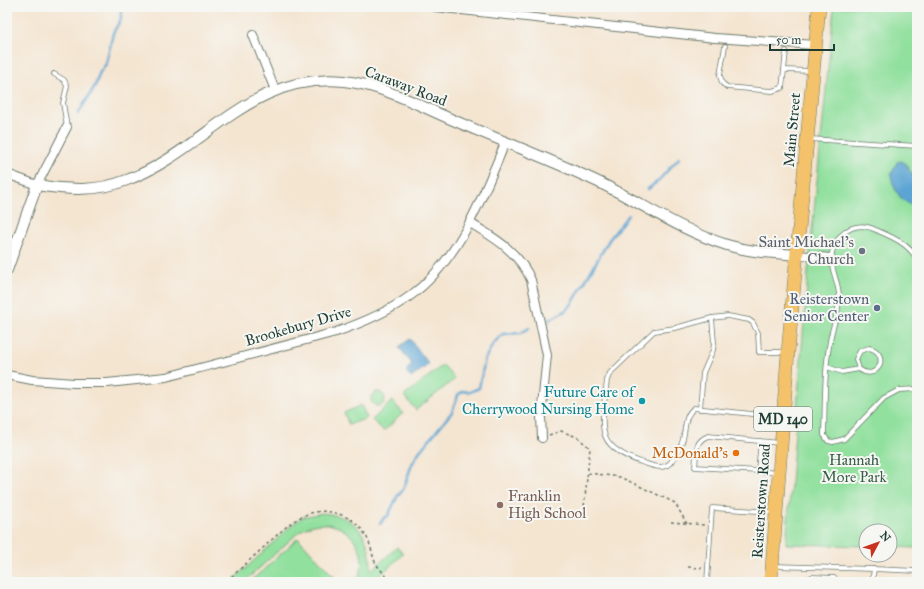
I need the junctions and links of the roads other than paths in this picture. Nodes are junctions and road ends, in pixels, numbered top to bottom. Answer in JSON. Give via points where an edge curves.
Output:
{"nodes":[{"id":1,"x":435,"y":7,"type":"edge"},
{"id":2,"x":819,"y":7,"type":"edge"},
{"id":3,"x":253,"y":35,"type":"dead end"},
{"id":4,"x":816,"y":45,"type":"junction"},
{"id":5,"x":725,"y":46,"type":"dead end"},
{"id":6,"x":786,"y":51,"type":"dead end"},
{"id":7,"x":784,"y":70,"type":"junction"},
{"id":8,"x":813,"y":71,"type":"junction"},
{"id":9,"x":54,"y":74,"type":"dead end"},
{"id":10,"x":275,"y":90,"type":"junction"},
{"id":11,"x":67,"y":127,"type":"joint"},
{"id":12,"x":808,"y":138,"type":"junction"},
{"id":13,"x":505,"y":143,"type":"junction"},
{"id":14,"x":917,"y":146,"type":"edge"},
{"id":15,"x":7,"y":174,"type":"edge"},
{"id":16,"x":37,"y":185,"type":"junction"},
{"id":17,"x":470,"y":223,"type":"junction"},
{"id":18,"x":797,"y":255,"type":"junction"},
{"id":19,"x":831,"y":258,"type":"junction"},
{"id":20,"x":917,"y":259,"type":"edge"},
{"id":21,"x":7,"y":270,"type":"edge"},
{"id":22,"x":712,"y":318,"type":"junction"},
{"id":23,"x":788,"y":352,"type":"junction"},
{"id":24,"x":827,"y":367,"type":"junction"},
{"id":25,"x":859,"y":369,"type":"junction"},
{"id":26,"x":7,"y":375,"type":"edge"},
{"id":27,"x":917,"y":389,"type":"edge"},
{"id":28,"x":700,"y":409,"type":"junction"},
{"id":29,"x":783,"y":417,"type":"junction"},
{"id":30,"x":542,"y":438,"type":"road end"},
{"id":31,"x":761,"y":441,"type":"junction"},
{"id":32,"x":781,"y":443,"type":"junction"},
{"id":33,"x":758,"y":471,"type":"junction"},
{"id":34,"x":778,"y":473,"type":"junction"},
{"id":35,"x":775,"y":512,"type":"junction"},
{"id":36,"x":773,"y":566,"type":"junction"},
{"id":37,"x":874,"y":569,"type":"junction"},
{"id":38,"x":917,"y":571,"type":"edge"},
{"id":39,"x":806,"y":581,"type":"edge"},
{"id":40,"x":707,"y":582,"type":"edge"},
{"id":41,"x":770,"y":582,"type":"edge"},
{"id":42,"x":793,"y":582,"type":"edge"},
{"id":43,"x":837,"y":582,"type":"edge"},
{"id":44,"x":844,"y":582,"type":"edge"},
{"id":45,"x":872,"y":582,"type":"edge"}],
"edges":[{"from":1,"to":4,"type":"street","via":[[715,38]]},
{"from":2,"to":4,"type":"main road","name":"Main Street","number":"MD 140"},
{"from":3,"to":10,"type":"street"},
{"from":4,"to":8,"type":"main road","name":"Main Street","number":"MD 140"},
{"from":5,"to":7,"type":"lane","via":[[720,75],[722,83],[727,87],[772,91],[782,88]]},
{"from":6,"to":7,"type":"lane"},
{"from":7,"to":8,"type":"lane"},
{"from":8,"to":12,"type":"main road","name":"Main Street","number":"MD 140"},
{"from":9,"to":11,"type":"lane","via":[[64,80],[67,86],[63,103]]},
{"from":10,"to":13,"type":"street","name":"Caraway Road","via":[[319,81],[364,84]]},
{"from":10,"to":16,"type":"street","name":"Caraway Road","via":[[233,113],[161,163],[127,180],[90,189],[57,189]]},
{"from":11,"to":16,"type":"street"},
{"from":12,"to":14,"type":"lane"},
{"from":12,"to":18,"type":"main road","name":"Main Street","number":"MD 140"},
{"from":13,"to":17,"type":"street","name":"Brookebury Drive"},
{"from":13,"to":18,"type":"street","name":"Caraway Road","via":[[594,180],[695,233],[741,248]]},
{"from":15,"to":16,"type":"street","name":"Caraway Road"},
{"from":16,"to":21,"type":"street"},
{"from":17,"to":26,"type":"street","name":"Brookebury Drive","via":[[441,266],[422,287],[388,310],[336,332],[166,377],[107,383],[74,383],[32,380]]},
{"from":17,"to":30,"type":"street","via":[[514,253],[532,280],[546,355]]},
{"from":18,"to":19,"type":"street"},
{"from":18,"to":23,"type":"main road","name":"Reisterstown Road","number":"MD 140"},
{"from":19,"to":20,"type":"lane","via":[[842,234],[855,226],[871,228],[900,241]]},
{"from":19,"to":24,"type":"lane","via":[[839,297]]},
{"from":22,"to":23,"type":"lane","via":[[728,316],[749,320],[757,327],[759,352]]},
{"from":22,"to":28,"type":"lane","via":[[714,343],[703,373]]},
{"from":22,"to":28,"type":"lane","via":[[675,328],[654,330],[610,373],[606,387],[603,435],[619,454],[659,467],[666,466],[680,448],[688,415],[694,408]]},
{"from":23,"to":29,"type":"main road","name":"Reisterstown Road","number":"MD 140"},
{"from":24,"to":25,"type":"lane","via":[[842,372]]},
{"from":24,"to":27,"type":"lane","via":[[824,435],[828,441],[839,442],[844,439],[892,392]]},
{"from":25,"to":25,"type":"lane","via":[[871,373],[878,368],[881,361],[877,351],[869,348],[860,351],[856,359]]},
{"from":28,"to":29,"type":"lane"},
{"from":29,"to":32,"type":"main road","name":"Reisterstown Road","number":"MD 140"},
{"from":31,"to":32,"type":"lane"},
{"from":31,"to":33,"type":"lane"},
{"from":31,"to":33,"type":"lane","via":[[708,436],[697,444],[695,468]]},
{"from":32,"to":34,"type":"main road","name":"Reisterstown Road","number":"MD 140"},
{"from":33,"to":34,"type":"lane"},
{"from":34,"to":35,"type":"main road","name":"Reisterstown Road","number":"MD 140"},
{"from":35,"to":36,"type":"main road","name":"Reisterstown Road","number":"MD 140"},
{"from":35,"to":40,"type":"lane","via":[[712,508]]},
{"from":36,"to":37,"type":"lane"},
{"from":36,"to":41,"type":"main road","name":"Reisterstown Road","number":"MD 140"},
{"from":37,"to":38,"type":"lane"},
{"from":37,"to":45,"type":"lane"},
{"from":39,"to":42,"type":"lane"},
{"from":39,"to":43,"type":"lane","via":[[812,577],[834,578]]},
{"from":43,"to":44,"type":"lane"}]}
